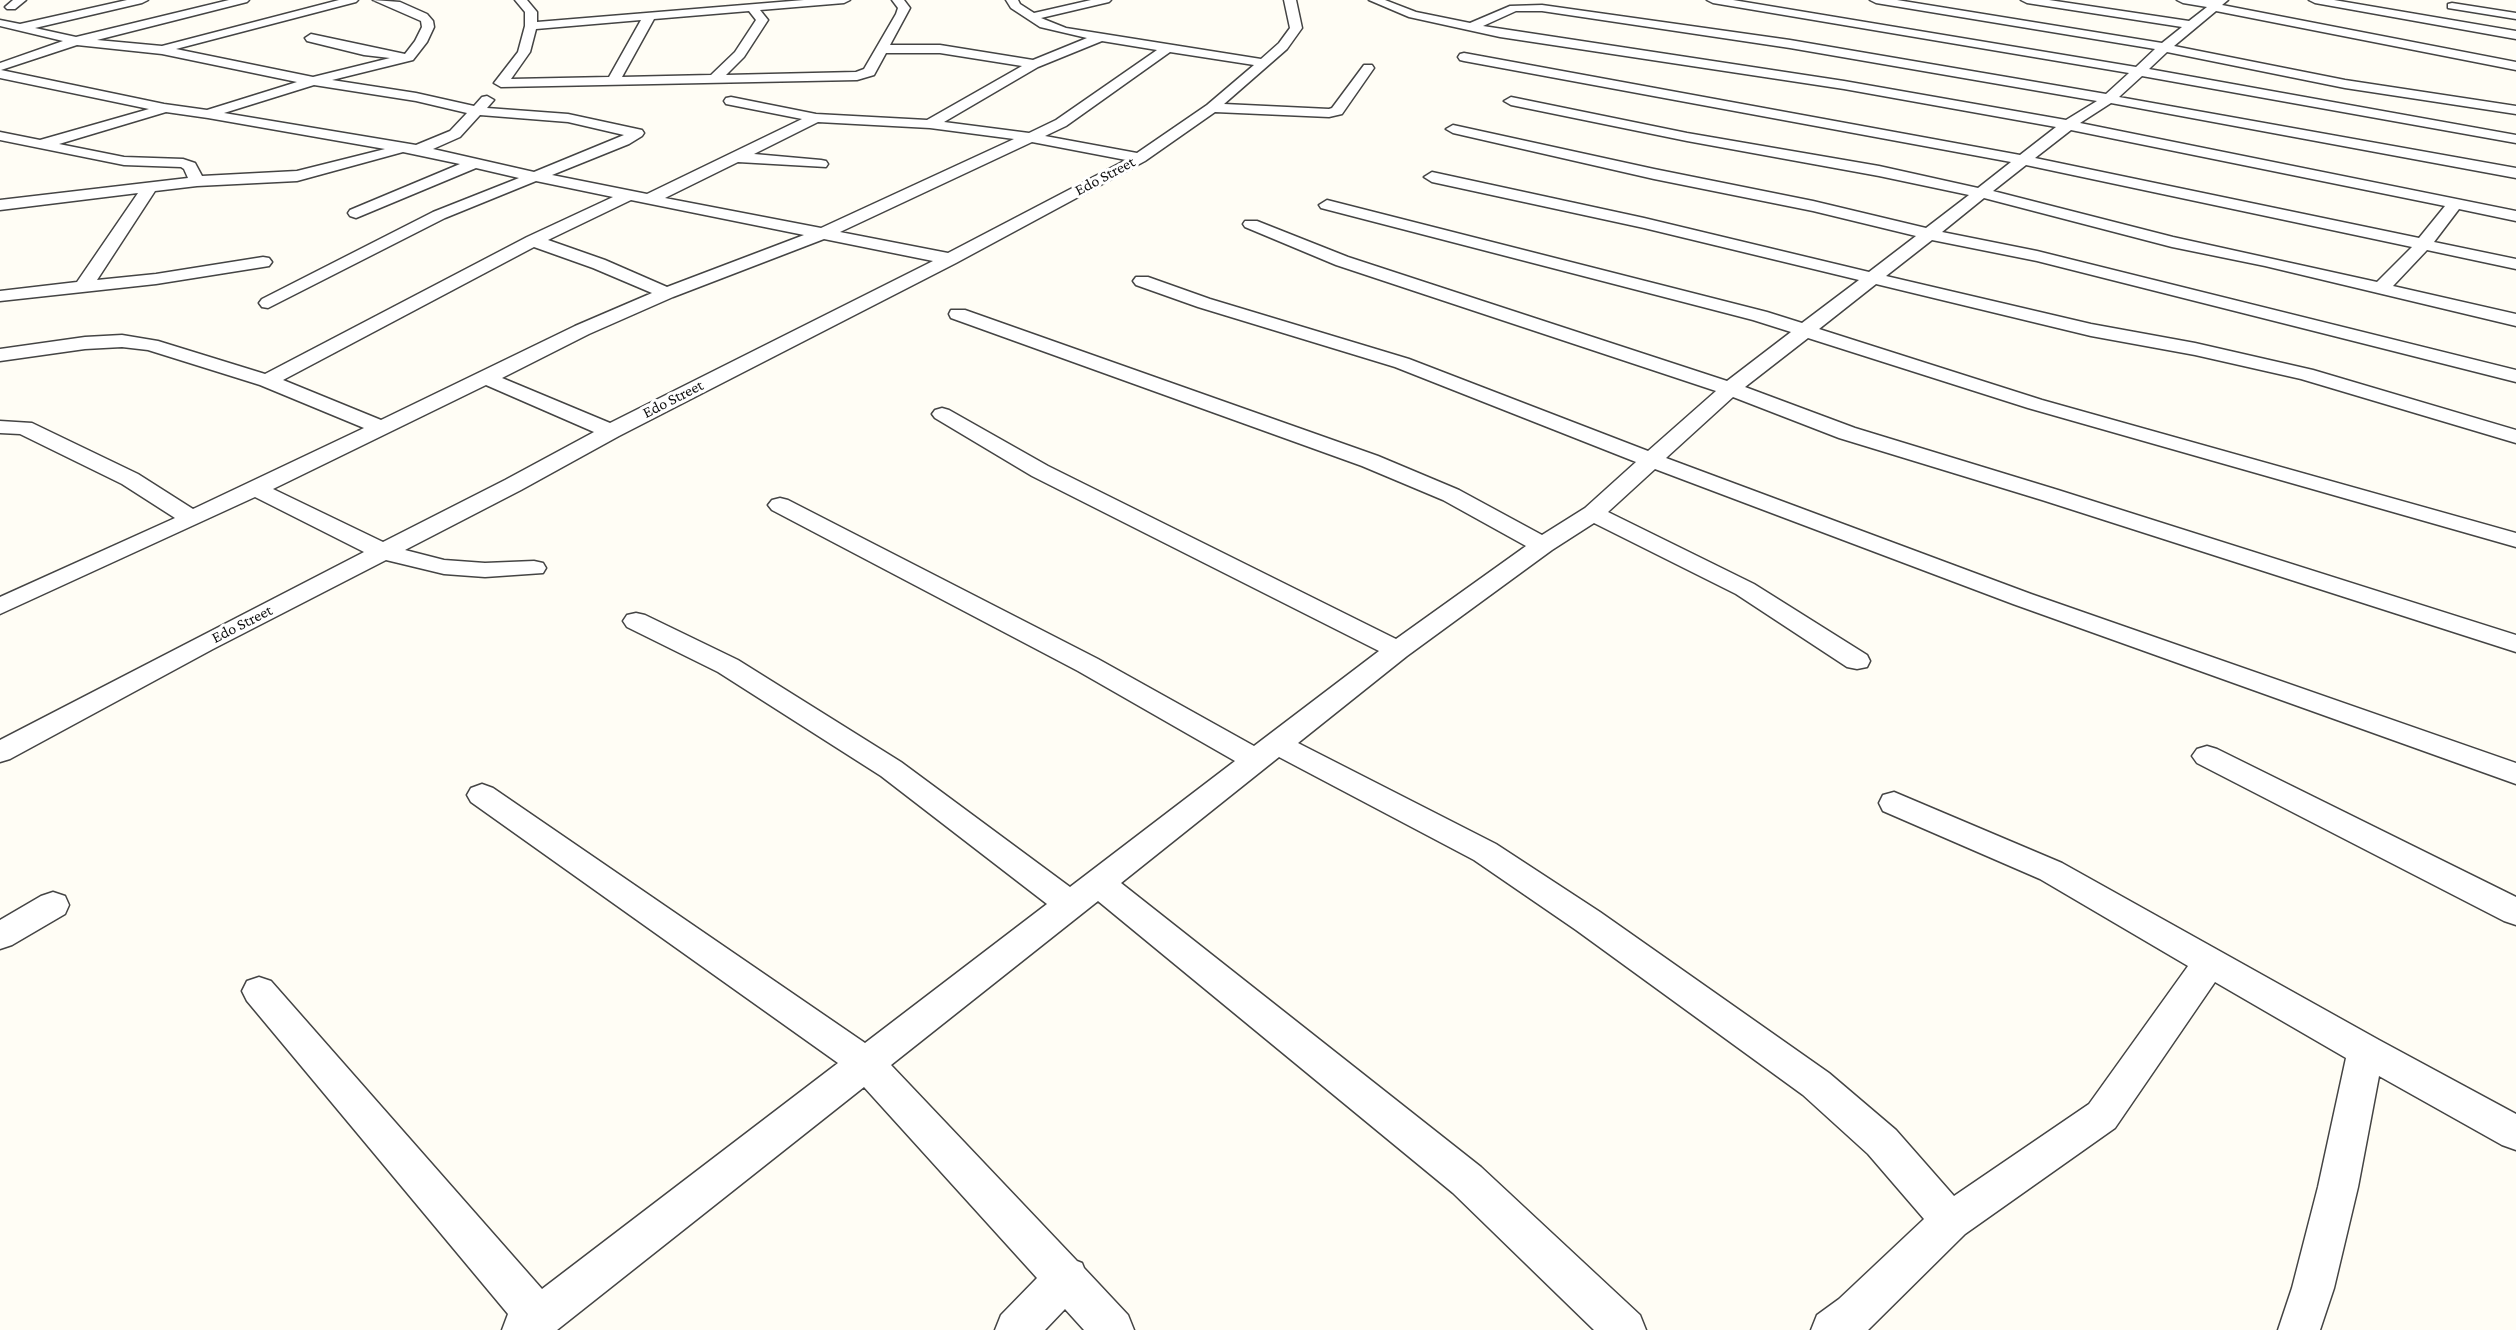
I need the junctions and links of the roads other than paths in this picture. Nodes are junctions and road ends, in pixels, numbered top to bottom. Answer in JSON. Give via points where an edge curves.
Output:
{"nodes":[{"id":1,"x":142,"y":0,"type":"edge"},
{"id":2,"x":243,"y":0,"type":"edge"},
{"id":3,"x":352,"y":0,"type":"edge"},
{"id":4,"x":379,"y":0,"type":"edge"},
{"id":5,"x":526,"y":0,"type":"edge"},
{"id":6,"x":844,"y":0,"type":"edge"},
{"id":7,"x":898,"y":0,"type":"edge"},
{"id":8,"x":1012,"y":0,"type":"edge"},
{"id":9,"x":1105,"y":0,"type":"edge"},
{"id":10,"x":1290,"y":0,"type":"edge"},
{"id":11,"x":1375,"y":0,"type":"edge"},
{"id":12,"x":1713,"y":0,"type":"edge"},
{"id":13,"x":1876,"y":0,"type":"edge"},
{"id":14,"x":2027,"y":0,"type":"edge"},
{"id":15,"x":2314,"y":0,"type":"edge"},
{"id":16,"x":2438,"y":3,"type":"dead end"},
{"id":17,"x":2217,"y":4,"type":"edge"},
{"id":18,"x":752,"y":8,"type":"junction"},
{"id":19,"x":2187,"y":13,"type":"edge"},
{"id":20,"x":2516,"y":16,"type":"edge"},
{"id":21,"x":649,"y":17,"type":"junction"},
{"id":22,"x":1032,"y":17,"type":"junction"},
{"id":23,"x":1837,"y":20,"type":"junction"},
{"id":24,"x":8,"y":26,"type":"edge"},
{"id":25,"x":531,"y":26,"type":"junction"},
{"id":26,"x":1471,"y":27,"type":"junction"},
{"id":27,"x":2516,"y":36,"type":"edge"},
{"id":28,"x":1099,"y":37,"type":"junction"},
{"id":29,"x":311,"y":38,"type":"dead end"},
{"id":30,"x":76,"y":41,"type":"junction"},
{"id":31,"x":1790,"y":44,"type":"junction"},
{"id":32,"x":1169,"y":47,"type":"junction"},
{"id":33,"x":2164,"y":47,"type":"junction"},
{"id":34,"x":881,"y":49,"type":"junction"},
{"id":35,"x":162,"y":50,"type":"junction"},
{"id":36,"x":409,"y":57,"type":"junction"},
{"id":37,"x":1464,"y":57,"type":"dead end"},
{"id":38,"x":1034,"y":63,"type":"junction"},
{"id":39,"x":1264,"y":63,"type":"junction"},
{"id":40,"x":2516,"y":66,"type":"edge"},
{"id":41,"x":0,"y":67,"type":"edge"},
{"id":42,"x":1368,"y":68,"type":"dead end"},
{"id":43,"x":2138,"y":71,"type":"junction"},
{"id":44,"x":0,"y":74,"type":"edge"},
{"id":45,"x":715,"y":78,"type":"junction"},
{"id":46,"x":614,"y":80,"type":"junction"},
{"id":47,"x":313,"y":81,"type":"junction"},
{"id":48,"x":501,"y":83,"type":"junction"},
{"id":49,"x":2109,"y":99,"type":"junction"},
{"id":50,"x":1510,"y":100,"type":"dead end"},
{"id":51,"x":731,"y":101,"type":"dead end"},
{"id":52,"x":165,"y":108,"type":"junction"},
{"id":53,"x":1212,"y":108,"type":"junction"},
{"id":54,"x":2516,"y":110,"type":"edge"},
{"id":55,"x":478,"y":111,"type":"junction"},
{"id":56,"x":208,"y":114,"type":"junction"},
{"id":57,"x":816,"y":118,"type":"junction"},
{"id":58,"x":930,"y":124,"type":"junction"},
{"id":59,"x":2068,"y":125,"type":"junction"},
{"id":60,"x":1453,"y":129,"type":"dead end"},
{"id":61,"x":0,"y":136,"type":"edge"},
{"id":62,"x":1030,"y":137,"type":"junction"},
{"id":63,"x":2516,"y":139,"type":"edge"},
{"id":64,"x":38,"y":145,"type":"junction"},
{"id":65,"x":411,"y":149,"type":"junction"},
{"id":66,"x":10,"y":152,"type":"dead end"},
{"id":67,"x":736,"y":157,"type":"junction"},
{"id":68,"x":1140,"y":158,"type":"junction"},
{"id":69,"x":2024,"y":160,"type":"junction"},
{"id":70,"x":475,"y":163,"type":"junction"},
{"id":71,"x":821,"y":164,"type":"dead end"},
{"id":72,"x":2516,"y":173,"type":"edge"},
{"id":73,"x":532,"y":176,"type":"junction"},
{"id":74,"x":1432,"y":177,"type":"dead end"},
{"id":75,"x":197,"y":181,"type":"junction"},
{"id":76,"x":150,"y":187,"type":"junction"},
{"id":77,"x":1981,"y":193,"type":"junction"},
{"id":78,"x":630,"y":195,"type":"junction"},
{"id":79,"x":650,"y":199,"type":"junction"},
{"id":80,"x":2455,"y":204,"type":"junction"},
{"id":81,"x":0,"y":205,"type":"edge"},
{"id":82,"x":1327,"y":205,"type":"dead end"},
{"id":83,"x":356,"y":213,"type":"dead end"},
{"id":84,"x":2516,"y":216,"type":"edge"},
{"id":85,"x":1251,"y":224,"type":"dead end"},
{"id":86,"x":825,"y":233,"type":"junction"},
{"id":87,"x":1929,"y":234,"type":"junction"},
{"id":88,"x":533,"y":240,"type":"junction"},
{"id":89,"x":2423,"y":245,"type":"junction"},
{"id":90,"x":950,"y":259,"type":"junction"},
{"id":91,"x":263,"y":262,"type":"dead end"},
{"id":92,"x":2516,"y":264,"type":"edge"},
{"id":93,"x":1873,"y":277,"type":"junction"},
{"id":94,"x":1142,"y":281,"type":"dead end"},
{"id":95,"x":82,"y":287,"type":"junction"},
{"id":96,"x":2381,"y":288,"type":"junction"},
{"id":97,"x":667,"y":293,"type":"junction"},
{"id":98,"x":0,"y":296,"type":"edge"},
{"id":99,"x":268,"y":303,"type":"dead end"},
{"id":100,"x":958,"y":314,"type":"dead end"},
{"id":101,"x":2516,"y":320,"type":"edge"},
{"id":102,"x":1805,"y":330,"type":"junction"},
{"id":103,"x":0,"y":355,"type":"edge"},
{"id":104,"x":2516,"y":376,"type":"edge"},
{"id":105,"x":486,"y":378,"type":"junction"},
{"id":106,"x":267,"y":381,"type":"junction"},
{"id":107,"x":1730,"y":389,"type":"junction"},
{"id":108,"x":942,"y":414,"type":"dead end"},
{"id":109,"x":0,"y":427,"type":"edge"},
{"id":110,"x":381,"y":428,"type":"junction"},
{"id":111,"x":611,"y":431,"type":"junction"},
{"id":112,"x":2516,"y":437,"type":"edge"},
{"id":113,"x":1651,"y":460,"type":"junction"},
{"id":114,"x":256,"y":489,"type":"junction"},
{"id":115,"x":780,"y":506,"type":"dead end"},
{"id":116,"x":1593,"y":513,"type":"junction"},
{"id":117,"x":192,"y":519,"type":"junction"},
{"id":118,"x":2516,"y":540,"type":"edge"},
{"id":119,"x":1543,"y":545,"type":"junction"},
{"id":120,"x":384,"y":552,"type":"junction"},
{"id":121,"x":534,"y":568,"type":"dead end"},
{"id":122,"x":0,"y":606,"type":"edge"},
{"id":123,"x":636,"y":621,"type":"dead end"},
{"id":124,"x":2516,"y":644,"type":"edge"},
{"id":125,"x":1398,"y":650,"type":"junction"},
{"id":126,"x":1857,"y":661,"type":"dead end"},
{"id":127,"x":0,"y":752,"type":"edge"},
{"id":128,"x":1267,"y":752,"type":"junction"},
{"id":129,"x":2207,"y":756,"type":"dead end"},
{"id":130,"x":2516,"y":774,"type":"edge"},
{"id":131,"x":482,"y":795,"type":"dead end"},
{"id":132,"x":1894,"y":803,"type":"dead end"},
{"id":133,"x":1084,"y":894,"type":"junction"},
{"id":134,"x":53,"y":905,"type":"dead end"},
{"id":135,"x":2516,"y":912,"type":"edge"},
{"id":136,"x":0,"y":936,"type":"edge"},
{"id":137,"x":2210,"y":962,"type":"junction"},
{"id":138,"x":259,"y":991,"type":"dead end"},
{"id":139,"x":2366,"y":1051,"type":"junction"},
{"id":140,"x":866,"y":1062,"type":"junction"},
{"id":141,"x":2516,"y":1133,"type":"edge"},
{"id":142,"x":1950,"y":1221,"type":"junction"},
{"id":143,"x":1067,"y":1277,"type":"junction"},
{"id":144,"x":531,"y":1324,"type":"edge"},
{"id":145,"x":1016,"y":1330,"type":"edge"},
{"id":146,"x":1113,"y":1330,"type":"edge"},
{"id":147,"x":1625,"y":1330,"type":"edge"},
{"id":148,"x":1832,"y":1330,"type":"edge"},
{"id":149,"x":2299,"y":1330,"type":"edge"}],
"edges":[{"from":1,"to":24,"type":"street"},
{"from":2,"to":30,"type":"street"},
{"from":3,"to":35,"type":"street"},
{"from":4,"to":36,"type":"street","via":[[396,4],[427,21],[421,42]]},
{"from":5,"to":25,"type":"street"},
{"from":6,"to":18,"type":"street"},
{"from":7,"to":34,"type":"street","via":[[904,8],[902,14]]},
{"from":8,"to":22,"type":"street"},
{"from":9,"to":22,"type":"street"},
{"from":10,"to":39,"type":"street","name":"Edo Street","via":[[1296,31]]},
{"from":11,"to":26,"type":"street","via":[[1413,15]]},
{"from":12,"to":23,"type":"street"},
{"from":13,"to":33,"type":"street"},
{"from":14,"to":19,"type":"street"},
{"from":15,"to":27,"type":"street"},
{"from":16,"to":20,"type":"street"},
{"from":17,"to":19,"type":"street"},
{"from":17,"to":40,"type":"street","via":[[2499,68]]},
{"from":18,"to":21,"type":"street"},
{"from":18,"to":45,"type":"street","via":[[762,20],[740,54]]},
{"from":19,"to":33,"type":"street"},
{"from":21,"to":25,"type":"street"},
{"from":21,"to":46,"type":"street"},
{"from":22,"to":28,"type":"street","via":[[1044,25]]},
{"from":23,"to":31,"type":"street"},
{"from":23,"to":43,"type":"street"},
{"from":24,"to":30,"type":"street"},
{"from":25,"to":48,"type":"street","via":[[524,52]]},
{"from":26,"to":31,"type":"street","via":[[1514,9],[1532,7]]},
{"from":26,"to":59,"type":"street","via":[[1844,85]]},
{"from":28,"to":32,"type":"street"},
{"from":28,"to":38,"type":"street"},
{"from":29,"to":36,"type":"street"},
{"from":30,"to":35,"type":"street"},
{"from":30,"to":41,"type":"street"},
{"from":31,"to":49,"type":"street"},
{"from":32,"to":39,"type":"street"},
{"from":32,"to":62,"type":"street","via":[[1061,123]]},
{"from":33,"to":43,"type":"street"},
{"from":33,"to":54,"type":"street","via":[[2333,81],[2489,100]]},
{"from":34,"to":38,"type":"street","via":[[940,49]]},
{"from":34,"to":45,"type":"street","via":[[869,72],[857,76]]},
{"from":35,"to":47,"type":"street"},
{"from":36,"to":47,"type":"street"},
{"from":37,"to":69,"type":"street"},
{"from":38,"to":58,"type":"street"},
{"from":39,"to":53,"type":"street","name":"Edo Street"},
{"from":42,"to":53,"type":"street","via":[[1337,111]]},
{"from":43,"to":49,"type":"street"},
{"from":43,"to":63,"type":"street"},
{"from":44,"to":52,"type":"street"},
{"from":45,"to":46,"type":"street"},
{"from":46,"to":48,"type":"street"},
{"from":47,"to":55,"type":"street"},
{"from":47,"to":56,"type":"street"},
{"from":48,"to":55,"type":"street"},
{"from":49,"to":59,"type":"street"},
{"from":49,"to":72,"type":"street"},
{"from":50,"to":77,"type":"street"},
{"from":51,"to":57,"type":"street"},
{"from":52,"to":56,"type":"street"},
{"from":52,"to":64,"type":"street"},
{"from":53,"to":68,"type":"street","name":"Edo Street"},
{"from":55,"to":65,"type":"street","via":[[455,134]]},
{"from":55,"to":73,"type":"street","via":[[568,118],[637,133]]},
{"from":56,"to":65,"type":"street"},
{"from":57,"to":58,"type":"street"},
{"from":57,"to":67,"type":"street"},
{"from":58,"to":62,"type":"street"},
{"from":59,"to":69,"type":"street"},
{"from":59,"to":80,"type":"street"},
{"from":60,"to":87,"type":"street"},
{"from":61,"to":64,"type":"street"},
{"from":62,"to":68,"type":"street"},
{"from":62,"to":86,"type":"street"},
{"from":64,"to":66,"type":"street"},
{"from":64,"to":75,"type":"street","via":[[124,161],[183,163],[190,166]]},
{"from":65,"to":70,"type":"street"},
{"from":65,"to":75,"type":"street","via":[[297,176]]},
{"from":67,"to":71,"type":"street"},
{"from":67,"to":79,"type":"street"},
{"from":68,"to":90,"type":"street","name":"Edo Street"},
{"from":69,"to":77,"type":"street"},
{"from":69,"to":89,"type":"street"},
{"from":70,"to":73,"type":"street"},
{"from":70,"to":83,"type":"street"},
{"from":73,"to":78,"type":"street"},
{"from":73,"to":99,"type":"street","via":[[439,215]]},
{"from":74,"to":93,"type":"street"},
{"from":75,"to":76,"type":"street"},
{"from":76,"to":81,"type":"street"},
{"from":76,"to":95,"type":"street"},
{"from":77,"to":87,"type":"street"},
{"from":77,"to":96,"type":"street","via":[[2172,242]]},
{"from":78,"to":79,"type":"street"},
{"from":78,"to":88,"type":"street"},
{"from":79,"to":86,"type":"street"},
{"from":80,"to":84,"type":"street"},
{"from":80,"to":89,"type":"street"},
{"from":82,"to":102,"type":"street","via":[[1581,268]]},
{"from":85,"to":107,"type":"street","via":[[1342,261]]},
{"from":86,"to":90,"type":"street"},
{"from":86,"to":97,"type":"street"},
{"from":87,"to":93,"type":"street"},
{"from":87,"to":104,"type":"street","via":[[2037,256]]},
{"from":88,"to":97,"type":"street"},
{"from":88,"to":106,"type":"street"},
{"from":89,"to":92,"type":"street"},
{"from":89,"to":96,"type":"street"},
{"from":90,"to":111,"type":"street","name":"Edo Street"},
{"from":91,"to":95,"type":"street"},
{"from":93,"to":102,"type":"street"},
{"from":93,"to":112,"type":"street","via":[[2091,330],[2306,374]]},
{"from":94,"to":113,"type":"street","via":[[1402,363]]},
{"from":95,"to":98,"type":"street"},
{"from":96,"to":101,"type":"street"},
{"from":97,"to":105,"type":"street"},
{"from":100,"to":119,"type":"street","via":[[1370,461],[1451,495]]},
{"from":102,"to":107,"type":"street"},
{"from":102,"to":118,"type":"street","via":[[2035,404]]},
{"from":103,"to":106,"type":"street","via":[[122,341],[151,345]]},
{"from":105,"to":110,"type":"street"},
{"from":105,"to":111,"type":"street"},
{"from":106,"to":110,"type":"street"},
{"from":107,"to":113,"type":"street"},
{"from":107,"to":124,"type":"street","via":[[1847,434]]},
{"from":108,"to":125,"type":"street","via":[[1040,471]]},
{"from":109,"to":117,"type":"street","via":[[24,428],[130,479]]},
{"from":110,"to":114,"type":"street"},
{"from":111,"to":120,"type":"street","name":"Edo Street"},
{"from":113,"to":116,"type":"street"},
{"from":113,"to":130,"type":"street","via":[[2022,599]]},
{"from":114,"to":117,"type":"street"},
{"from":114,"to":120,"type":"street"},
{"from":115,"to":128,"type":"street","via":[[1088,665]]},
{"from":116,"to":119,"type":"street"},
{"from":116,"to":126,"type":"street","via":[[1745,589]]},
{"from":117,"to":122,"type":"street"},
{"from":119,"to":125,"type":"street"},
{"from":120,"to":121,"type":"street","via":[[444,567]]},
{"from":120,"to":127,"type":"street","name":"Edo Street"},
{"from":123,"to":133,"type":"street","via":[[728,666]]},
{"from":125,"to":128,"type":"street"},
{"from":128,"to":133,"type":"street"},
{"from":128,"to":142,"type":"street","via":[[1485,852],[1588,921],[1816,1083],[1882,1142]]},
{"from":129,"to":135,"type":"street"},
{"from":131,"to":140,"type":"street"},
{"from":132,"to":137,"type":"street","via":[[2051,871]]},
{"from":133,"to":140,"type":"street"},
{"from":133,"to":147,"type":"street","via":[[1467,1180]]},
{"from":134,"to":136,"type":"street"},
{"from":137,"to":139,"type":"street"},
{"from":137,"to":142,"type":"street","via":[[2102,1116]]},
{"from":138,"to":144,"type":"street"},
{"from":139,"to":141,"type":"street"},
{"from":139,"to":149,"type":"street","via":[[2338,1187]]},
{"from":140,"to":143,"type":"street"},
{"from":140,"to":144,"type":"street"},
{"from":142,"to":148,"type":"street","via":[[1854,1314]]},
{"from":143,"to":145,"type":"street"},
{"from":143,"to":146,"type":"street"}]}
